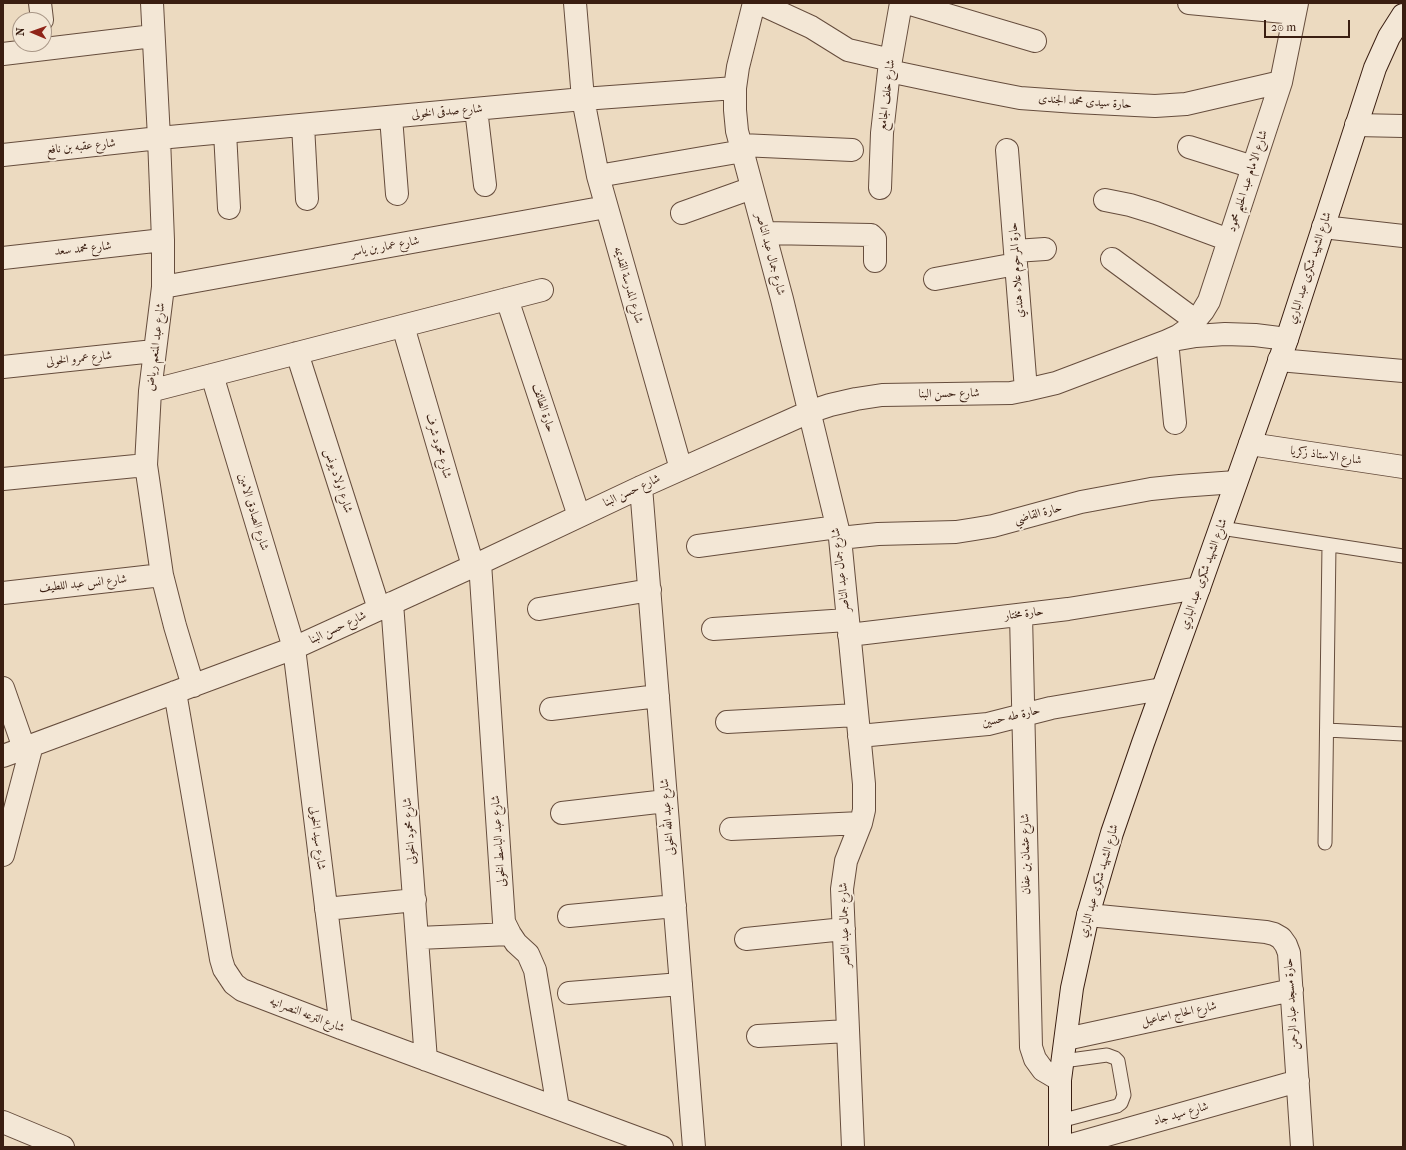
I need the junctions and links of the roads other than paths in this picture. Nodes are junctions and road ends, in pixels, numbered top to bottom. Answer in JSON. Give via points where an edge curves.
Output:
{"nodes":[{"id":1,"x":152,"y":3,"type":"edge"},
{"id":2,"x":575,"y":3,"type":"edge"},
{"id":3,"x":754,"y":3,"type":"edge"},
{"id":4,"x":759,"y":3,"type":"edge"},
{"id":5,"x":901,"y":3,"type":"edge"},
{"id":6,"x":907,"y":3,"type":"edge"},
{"id":7,"x":1189,"y":3,"type":"edge"},
{"id":8,"x":1296,"y":8,"type":"edge"},
{"id":9,"x":1403,"y":15,"type":"edge"},
{"id":10,"x":153,"y":36,"type":"junction"},
{"id":11,"x":52,"y":41,"type":"edge"},
{"id":12,"x":1035,"y":41,"type":"dead end"},
{"id":13,"x":890,"y":66,"type":"junction"},
{"id":14,"x":1281,"y":82,"type":"junction"},
{"id":15,"x":735,"y":88,"type":"junction"},
{"id":16,"x":582,"y":99,"type":"junction"},
{"id":17,"x":476,"y":109,"type":"junction"},
{"id":18,"x":391,"y":117,"type":"junction"},
{"id":19,"x":303,"y":125,"type":"junction"},
{"id":20,"x":1356,"y":125,"type":"junction"},
{"id":21,"x":1403,"y":126,"type":"edge"},
{"id":22,"x":226,"y":132,"type":"junction"},
{"id":23,"x":159,"y":138,"type":"junction"},
{"id":24,"x":1189,"y":147,"type":"dead end"},
{"id":25,"x":742,"y":148,"type":"junction"},
{"id":26,"x":852,"y":150,"type":"dead end"},
{"id":27,"x":1007,"y":150,"type":"dead end"},
{"id":28,"x":3,"y":155,"type":"edge"},
{"id":29,"x":1253,"y":167,"type":"junction"},
{"id":30,"x":598,"y":176,"type":"junction"},
{"id":31,"x":485,"y":185,"type":"dead end"},
{"id":32,"x":752,"y":188,"type":"junction"},
{"id":33,"x":880,"y":188,"type":"dead end"},
{"id":34,"x":397,"y":194,"type":"dead end"},
{"id":35,"x":307,"y":199,"type":"dead end"},
{"id":36,"x":1106,"y":200,"type":"dead end"},
{"id":37,"x":606,"y":207,"type":"junction"},
{"id":38,"x":230,"y":208,"type":"dead end"},
{"id":39,"x":682,"y":213,"type":"dead end"},
{"id":40,"x":1323,"y":227,"type":"junction"},
{"id":41,"x":765,"y":234,"type":"junction"},
{"id":42,"x":1403,"y":236,"type":"edge"},
{"id":43,"x":163,"y":240,"type":"junction"},
{"id":44,"x":1229,"y":240,"type":"junction"},
{"id":45,"x":1045,"y":249,"type":"dead end"},
{"id":46,"x":1016,"y":257,"type":"junction"},
{"id":47,"x":3,"y":258,"type":"edge"},
{"id":48,"x":1112,"y":259,"type":"dead end"},
{"id":49,"x":875,"y":261,"type":"dead end"},
{"id":50,"x":935,"y":279,"type":"dead end"},
{"id":51,"x":163,"y":287,"type":"junction"},
{"id":52,"x":542,"y":290,"type":"dead end"},
{"id":53,"x":507,"y":299,"type":"junction"},
{"id":54,"x":1196,"y":321,"type":"junction"},
{"id":55,"x":403,"y":326,"type":"junction"},
{"id":56,"x":1286,"y":339,"type":"junction"},
{"id":57,"x":1167,"y":341,"type":"junction"},
{"id":58,"x":154,"y":351,"type":"junction"},
{"id":59,"x":297,"y":353,"type":"junction"},
{"id":60,"x":1279,"y":360,"type":"junction"},
{"id":61,"x":3,"y":367,"type":"edge"},
{"id":62,"x":1403,"y":371,"type":"edge"},
{"id":63,"x":212,"y":375,"type":"junction"},
{"id":64,"x":1026,"y":390,"type":"junction"},
{"id":65,"x":150,"y":391,"type":"junction"},
{"id":66,"x":809,"y":412,"type":"junction"},
{"id":67,"x":1175,"y":423,"type":"dead end"},
{"id":68,"x":1250,"y":444,"type":"junction"},
{"id":69,"x":146,"y":465,"type":"junction"},
{"id":70,"x":1403,"y":467,"type":"edge"},
{"id":71,"x":681,"y":469,"type":"junction"},
{"id":72,"x":3,"y":479,"type":"edge"},
{"id":73,"x":1236,"y":482,"type":"junction"},
{"id":74,"x":641,"y":487,"type":"junction"},
{"id":75,"x":578,"y":516,"type":"junction"},
{"id":76,"x":1220,"y":528,"type":"junction"},
{"id":77,"x":838,"y":533,"type":"junction"},
{"id":78,"x":1329,"y":545,"type":"junction"},
{"id":79,"x":698,"y":546,"type":"dead end"},
{"id":80,"x":1403,"y":556,"type":"edge"},
{"id":81,"x":477,"y":564,"type":"junction"},
{"id":82,"x":162,"y":575,"type":"junction"},
{"id":83,"x":1199,"y":588,"type":"junction"},
{"id":84,"x":650,"y":590,"type":"junction"},
{"id":85,"x":3,"y":593,"type":"edge"},
{"id":86,"x":386,"y":606,"type":"junction"},
{"id":87,"x":539,"y":609,"type":"dead end"},
{"id":88,"x":1021,"y":615,"type":"junction"},
{"id":89,"x":848,"y":627,"type":"junction"},
{"id":90,"x":713,"y":629,"type":"dead end"},
{"id":91,"x":294,"y":648,"type":"junction"},
{"id":92,"x":3,"y":688,"type":"edge"},
{"id":93,"x":184,"y":689,"type":"junction"},
{"id":94,"x":1162,"y":689,"type":"junction"},
{"id":95,"x":658,"y":696,"type":"junction"},
{"id":96,"x":551,"y":709,"type":"dead end"},
{"id":97,"x":1023,"y":715,"type":"junction"},
{"id":98,"x":727,"y":722,"type":"dead end"},
{"id":99,"x":858,"y":725,"type":"junction"},
{"id":100,"x":1327,"y":730,"type":"junction"},
{"id":101,"x":1403,"y":734,"type":"edge"},
{"id":102,"x":28,"y":746,"type":"junction"},
{"id":103,"x":3,"y":756,"type":"edge"},
{"id":104,"x":666,"y":801,"type":"junction"},
{"id":105,"x":562,"y":813,"type":"dead end"},
{"id":106,"x":861,"y":823,"type":"junction"},
{"id":107,"x":731,"y":828,"type":"dead end"},
{"id":108,"x":1326,"y":843,"type":"dead end"},
{"id":109,"x":3,"y":855,"type":"edge"},
{"id":110,"x":415,"y":900,"type":"junction"},
{"id":111,"x":675,"y":906,"type":"junction"},
{"id":112,"x":326,"y":909,"type":"junction"},
{"id":113,"x":1088,"y":915,"type":"junction"},
{"id":114,"x":569,"y":916,"type":"dead end"},
{"id":115,"x":844,"y":930,"type":"junction"},
{"id":116,"x":510,"y":934,"type":"junction"},
{"id":117,"x":418,"y":938,"type":"junction"},
{"id":118,"x":746,"y":939,"type":"dead end"},
{"id":119,"x":682,"y":984,"type":"junction"},
{"id":120,"x":1292,"y":990,"type":"junction"},
{"id":121,"x":569,"y":993,"type":"dead end"},
{"id":122,"x":341,"y":1028,"type":"junction"},
{"id":123,"x":848,"y":1031,"type":"junction"},
{"id":124,"x":758,"y":1036,"type":"dead end"},
{"id":125,"x":1066,"y":1039,"type":"junction"},
{"id":126,"x":426,"y":1060,"type":"junction"},
{"id":127,"x":1062,"y":1070,"type":"junction"},
{"id":128,"x":1298,"y":1081,"type":"junction"},
{"id":129,"x":558,"y":1108,"type":"junction"},
{"id":130,"x":1060,"y":1121,"type":"junction"},
{"id":131,"x":3,"y":1122,"type":"edge"},
{"id":132,"x":62,"y":1147,"type":"edge"},
{"id":133,"x":662,"y":1147,"type":"edge"},
{"id":134,"x":694,"y":1147,"type":"edge"},
{"id":135,"x":853,"y":1147,"type":"edge"},
{"id":136,"x":1060,"y":1147,"type":"edge"},
{"id":137,"x":1064,"y":1147,"type":"edge"},
{"id":138,"x":1302,"y":1147,"type":"edge"}],
"edges":[{"from":1,"to":10,"type":"street","name":"شارع عبد المنعم رياض"},
{"from":2,"to":16,"type":"street","name":"شارع المدرسة القديمه"},
{"from":3,"to":15,"type":"street","name":"شارع جمال عبد الناصر"},
{"from":4,"to":13,"type":"street","name":"حارة سيدى محمد الجندى","via":[[811,27],[848,50]]},
{"from":5,"to":13,"type":"street","name":"شارع خلف الجامع"},
{"from":6,"to":12,"type":"street"},
{"from":7,"to":8,"type":"street"},
{"from":8,"to":14,"type":"street","name":"شارع الامام عبد الحليم محمود"},
{"from":9,"to":20,"type":"street","name":"شارع الشهيد شكرى عبد الباري","via":[[1389,37]]},
{"from":10,"to":11,"type":"street"},
{"from":10,"to":23,"type":"street","name":"شارع عبد المنعم رياض"},
{"from":13,"to":14,"type":"street","name":"حارة سيدى محمد الجندى","via":[[977,90],[1020,98],[1155,106],[1186,104]]},
{"from":13,"to":33,"type":"street","name":"شارع خلف الجامع","via":[[882,134]]},
{"from":14,"to":29,"type":"street","name":"شارع الامام عبد الحليم محمود"},
{"from":15,"to":16,"type":"street","name":"شارع صدقى الخولى"},
{"from":15,"to":25,"type":"street","name":"شارع جمال عبد الناصر","via":[[737,131]]},
{"from":16,"to":17,"type":"street","name":"شارع صدقى الخولى"},
{"from":16,"to":30,"type":"street","name":"شارع المدرسة القديمه"},
{"from":17,"to":18,"type":"street","name":"شارع صدقى الخولى"},
{"from":17,"to":31,"type":"street"},
{"from":18,"to":19,"type":"street","name":"شارع صدقى الخولى"},
{"from":18,"to":34,"type":"street"},
{"from":19,"to":22,"type":"street","name":"شارع صدقى الخولى"},
{"from":19,"to":35,"type":"street"},
{"from":20,"to":21,"type":"street"},
{"from":20,"to":40,"type":"street","name":"شارع الشهيد شكرى عبد الباري"},
{"from":22,"to":23,"type":"street","name":"شارع صدقى الخولى"},
{"from":22,"to":38,"type":"street"},
{"from":23,"to":28,"type":"street","name":"شارع عقبه بن نافع"},
{"from":23,"to":43,"type":"street","name":"شارع عبد المنعم رياض"},
{"from":24,"to":29,"type":"street"},
{"from":25,"to":26,"type":"street"},
{"from":25,"to":30,"type":"street"},
{"from":25,"to":32,"type":"street","name":"شارع جمال عبد الناصر"},
{"from":27,"to":46,"type":"street","name":"حارة المرحوم علاء هندي"},
{"from":29,"to":44,"type":"street","name":"شارع الامام عبد الحليم محمود"},
{"from":30,"to":37,"type":"street","name":"شارع المدرسة القديمه"},
{"from":32,"to":39,"type":"street"},
{"from":32,"to":41,"type":"street","name":"شارع جمال عبد الناصر"},
{"from":36,"to":44,"type":"street","via":[[1156,213]]},
{"from":37,"to":51,"type":"street","name":"شارع عمار بن ياسر"},
{"from":37,"to":71,"type":"street","name":"شارع المدرسة القديمه"},
{"from":40,"to":42,"type":"street"},
{"from":40,"to":56,"type":"street","name":"شارع الشهيد شكرى عبد الباري"},
{"from":41,"to":49,"type":"street","via":[[871,235],[875,239]]},
{"from":41,"to":66,"type":"street","name":"شارع جمال عبد الناصر"},
{"from":43,"to":47,"type":"street","name":"شارع محمد سعد"},
{"from":43,"to":51,"type":"street","name":"شارع عبد المنعم رياض"},
{"from":44,"to":54,"type":"street","name":"شارع الامام عبد الحليم محمود","via":[[1209,301]]},
{"from":45,"to":46,"type":"street"},
{"from":46,"to":50,"type":"street"},
{"from":46,"to":64,"type":"street","name":"حارة المرحوم علاء هندي"},
{"from":48,"to":54,"type":"street"},
{"from":51,"to":58,"type":"street","name":"شارع عبد المنعم رياض"},
{"from":52,"to":53,"type":"street"},
{"from":53,"to":55,"type":"street"},
{"from":53,"to":75,"type":"street","name":"حارة الطائف"},
{"from":54,"to":57,"type":"street","name":"شارع الامام عبد الحليم محمود"},
{"from":55,"to":59,"type":"street"},
{"from":55,"to":81,"type":"street","name":"شارع محمود شرف"},
{"from":56,"to":57,"type":"street","name":"شارع حسن البنا","via":[[1225,334]]},
{"from":56,"to":60,"type":"street","name":"شارع الشهيد شكرى عبد الباري"},
{"from":57,"to":64,"type":"street","name":"شارع حسن البنا","via":[[1056,383]]},
{"from":57,"to":67,"type":"street"},
{"from":58,"to":61,"type":"street","name":"شارع عمرو الخولى"},
{"from":58,"to":65,"type":"street","name":"شارع عبد المنعم رياض"},
{"from":59,"to":63,"type":"street"},
{"from":59,"to":86,"type":"street","name":"شارع اولاد يونس"},
{"from":60,"to":62,"type":"street"},
{"from":60,"to":68,"type":"street","name":"شارع الشهيد شكرى عبد الباري"},
{"from":63,"to":65,"type":"street"},
{"from":63,"to":91,"type":"street","name":"شارع الصادق الامين"},
{"from":64,"to":66,"type":"street","name":"شارع حسن البنا","via":[[1011,393],[882,395],[830,405]]},
{"from":65,"to":69,"type":"street","name":"شارع عبد المنعم رياض"},
{"from":66,"to":71,"type":"street","name":"شارع حسن البنا"},
{"from":66,"to":77,"type":"street","name":"شارع جمال عبد الناصر"},
{"from":68,"to":70,"type":"street","name":"شارع الاستاذ زكريا"},
{"from":68,"to":73,"type":"street","name":"شارع الشهيد شكرى عبد الباري"},
{"from":69,"to":72,"type":"street"},
{"from":69,"to":82,"type":"street","name":"شارع عبد المنعم رياض"},
{"from":71,"to":74,"type":"street","name":"شارع حسن البنا"},
{"from":73,"to":76,"type":"street","name":"شارع الشهيد شكرى عبد الباري"},
{"from":73,"to":77,"type":"street","name":"حارة القاضي","via":[[1151,489],[1081,502],[993,526],[956,532]]},
{"from":74,"to":75,"type":"street","name":"شارع حسن البنا"},
{"from":74,"to":84,"type":"street","name":"شارع عبد الله الخولى"},
{"from":75,"to":81,"type":"street","name":"شارع حسن البنا"},
{"from":76,"to":78,"type":"lane"},
{"from":76,"to":83,"type":"street","name":"شارع الشهيد شكرى عبد الباري"},
{"from":77,"to":79,"type":"street","name":"حارة القاضي"},
{"from":77,"to":89,"type":"street","name":"شارع جمال عبد الناصر"},
{"from":78,"to":80,"type":"lane"},
{"from":78,"to":100,"type":"lane"},
{"from":81,"to":86,"type":"street","name":"شارع حسن البنا"},
{"from":81,"to":116,"type":"street","name":"شارع عبد الباسط الخولى","via":[[504,922]]},
{"from":82,"to":85,"type":"street","name":"شارع انس عبد اللطيف"},
{"from":82,"to":93,"type":"street","name":"شارع عبد المنعم رياض","via":[[175,626]]},
{"from":83,"to":88,"type":"street","name":"حارة مختار"},
{"from":83,"to":94,"type":"street","name":"شارع الشهيد شكرى عبد الباري"},
{"from":84,"to":87,"type":"street"},
{"from":84,"to":95,"type":"street","name":"شارع عبد الله الخولى"},
{"from":86,"to":91,"type":"street","name":"شارع حسن البنا"},
{"from":86,"to":110,"type":"street","name":"شارع محمود الخولى"},
{"from":88,"to":89,"type":"street","name":"حارة مختار"},
{"from":88,"to":97,"type":"street","name":"شارع عثمان بن عفان"},
{"from":89,"to":90,"type":"street","name":"حارة مختار"},
{"from":89,"to":99,"type":"street","name":"شارع جمال عبد الناصر"},
{"from":91,"to":93,"type":"street","name":"شارع حسن البنا"},
{"from":91,"to":112,"type":"street","name":"شارع سيد الخولى"},
{"from":92,"to":102,"type":"street"},
{"from":93,"to":102,"type":"street","name":"شارع حسن البنا"},
{"from":93,"to":122,"type":"street","name":"شارع الترعه النصرانيه","via":[[224,969],[234,984],[242,990]]},
{"from":94,"to":97,"type":"street","name":"حارة طه حسين"},
{"from":94,"to":113,"type":"street","name":"شارع الشهيد شكرى عبد الباري","via":[[1112,834]]},
{"from":95,"to":96,"type":"street"},
{"from":95,"to":104,"type":"street","name":"شارع عبد الله الخولى"},
{"from":97,"to":99,"type":"street","name":"حارة طه حسين","via":[[974,726]]},
{"from":97,"to":127,"type":"street","name":"شارع عثمان بن عفان","via":[[1031,1047],[1035,1059],[1043,1070]]},
{"from":98,"to":99,"type":"street","name":"حارة طه حسين"},
{"from":99,"to":106,"type":"street","name":"شارع جمال عبد الناصر","via":[[865,797]]},
{"from":100,"to":101,"type":"lane"},
{"from":100,"to":108,"type":"lane"},
{"from":102,"to":103,"type":"street","name":"شارع حسن البنا"},
{"from":102,"to":109,"type":"street"},
{"from":104,"to":105,"type":"street"},
{"from":104,"to":111,"type":"street","name":"شارع عبد الله الخولى"},
{"from":106,"to":107,"type":"street"},
{"from":106,"to":115,"type":"street","name":"شارع جمال عبد الناصر","via":[[850,848],[843,875]]},
{"from":110,"to":112,"type":"street"},
{"from":110,"to":117,"type":"street","name":"شارع محمود الخولى"},
{"from":111,"to":114,"type":"street"},
{"from":111,"to":119,"type":"street","name":"شارع عبد الله الخولى"},
{"from":112,"to":122,"type":"street","name":"شارع سيد الخولى"},
{"from":113,"to":120,"type":"street","name":"حارة مسجد عباد الرحمن","via":[[1274,934],[1286,945]]},
{"from":113,"to":125,"type":"street","name":"شارع الشهيد شكرى عبد الباري","via":[[1072,988]]},
{"from":115,"to":118,"type":"street"},
{"from":115,"to":123,"type":"street","name":"شارع جمال عبد الناصر"},
{"from":116,"to":117,"type":"street"},
{"from":116,"to":129,"type":"street","name":"شارع عبد الباسط الخولى","via":[[528,954],[535,970]]},
{"from":117,"to":126,"type":"street","name":"شارع محمود الخولى"},
{"from":119,"to":121,"type":"street"},
{"from":119,"to":134,"type":"street","name":"شارع عبد الله الخولى"},
{"from":120,"to":125,"type":"street","name":"شارع الحاج اسماعيل"},
{"from":120,"to":128,"type":"street","name":"حارة مسجد عباد الرحمن"},
{"from":122,"to":126,"type":"street","name":"شارع الترعه النصرانيه"},
{"from":123,"to":124,"type":"street"},
{"from":123,"to":135,"type":"street","name":"شارع جمال عبد الناصر"},
{"from":125,"to":127,"type":"street","name":"شارع الشهيد شكرى عبد الباري"},
{"from":126,"to":129,"type":"street","name":"شارع الترعه النصرانيه"},
{"from":127,"to":130,"type":"street","name":"شارع الشهيد شكرى عبد الباري"},
{"from":127,"to":130,"type":"lane","via":[[1107,1055],[1115,1058],[1118,1061],[1124,1095],[1117,1106]]},
{"from":128,"to":137,"type":"street","name":"شارع سيد جاد"},
{"from":128,"to":138,"type":"street","name":"حارة مسجد عباد الرحمن"},
{"from":129,"to":133,"type":"street","name":"شارع الترعه النصرانيه"},
{"from":130,"to":136,"type":"street","name":"شارع الشهيد شكرى عبد الباري"},
{"from":131,"to":132,"type":"street"}]}
